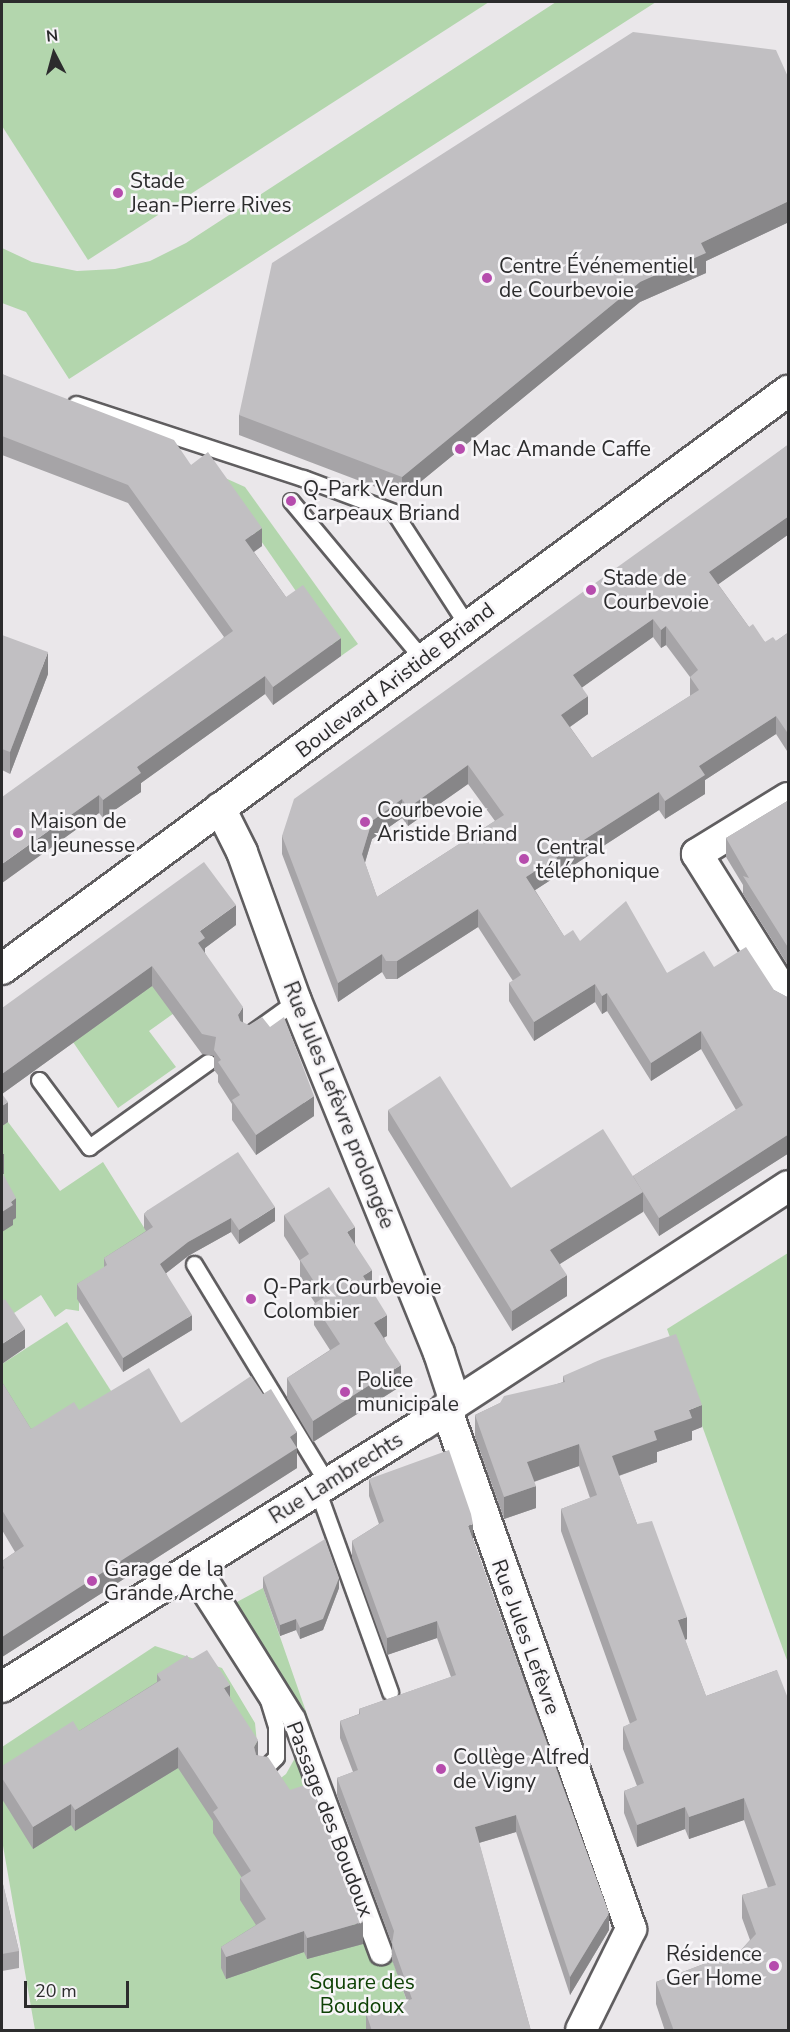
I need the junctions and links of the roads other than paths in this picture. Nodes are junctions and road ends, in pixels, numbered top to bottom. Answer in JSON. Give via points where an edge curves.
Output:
{"nodes":[{"id":1,"x":789,"y":391,"type":"edge"},
{"id":2,"x":57,"y":398,"type":"edge"},
{"id":3,"x":291,"y":501,"type":"dead end"},
{"id":4,"x":467,"y":626,"type":"junction"},
{"id":5,"x":422,"y":658,"type":"junction"},
{"id":6,"x":789,"y":798,"type":"edge"},
{"id":7,"x":220,"y":808,"type":"junction"},
{"id":8,"x":2,"y":969,"type":"edge"},
{"id":9,"x":789,"y":999,"type":"edge"},
{"id":10,"x":296,"y":1001,"type":"junction"},
{"id":11,"x":248,"y":1035,"type":"edge"},
{"id":12,"x":208,"y":1062,"type":"edge"},
{"id":13,"x":39,"y":1080,"type":"dead end"},
{"id":14,"x":789,"y":1186,"type":"edge"},
{"id":15,"x":194,"y":1264,"type":"dead end"},
{"id":16,"x":451,"y":1405,"type":"junction"},
{"id":17,"x":322,"y":1486,"type":"junction"},
{"id":18,"x":192,"y":1569,"type":"junction"},
{"id":19,"x":2,"y":1687,"type":"edge"},
{"id":20,"x":390,"y":1692,"type":"dead end"},
{"id":21,"x":263,"y":1770,"type":"edge"},
{"id":22,"x":381,"y":1953,"type":"dead end"},
{"id":23,"x":582,"y":2031,"type":"edge"}],
"edges":[{"from":1,"to":4,"type":"street","name":"Boulevard Aristide Briand"},
{"from":2,"to":4,"type":"lane","via":[[303,478],[394,512]]},
{"from":3,"to":5,"type":"lane"},
{"from":4,"to":5,"type":"street","name":"Boulevard Aristide Briand"},
{"from":5,"to":7,"type":"street","name":"Boulevard Aristide Briand"},
{"from":6,"to":9,"type":"street","via":[[698,854]]},
{"from":7,"to":8,"type":"street","name":"Boulevard Aristide Briand"},
{"from":7,"to":10,"type":"street","name":"Rue Jules Lefèvre prolongée","via":[[242,852]]},
{"from":10,"to":11,"type":"lane"},
{"from":10,"to":16,"type":"street","name":"Rue Jules Lefèvre prolongée","via":[[439,1353]]},
{"from":12,"to":13,"type":"lane","via":[[89,1147]]},
{"from":14,"to":16,"type":"street","name":"Rue Lambrechts"},
{"from":15,"to":17,"type":"lane"},
{"from":16,"to":17,"type":"street","name":"Rue Lambrechts"},
{"from":16,"to":23,"type":"street","name":"Rue Jules Lefèvre","via":[[631,1929]]},
{"from":17,"to":18,"type":"street","name":"Rue Lambrechts"},
{"from":17,"to":20,"type":"lane"},
{"from":18,"to":19,"type":"street","name":"Rue Lambrechts"},
{"from":18,"to":21,"type":"lane","via":[[268,1700],[277,1741],[276,1757]]},
{"from":18,"to":22,"type":"street","name":"Passage des Boudoux","via":[[294,1719]]}]}
